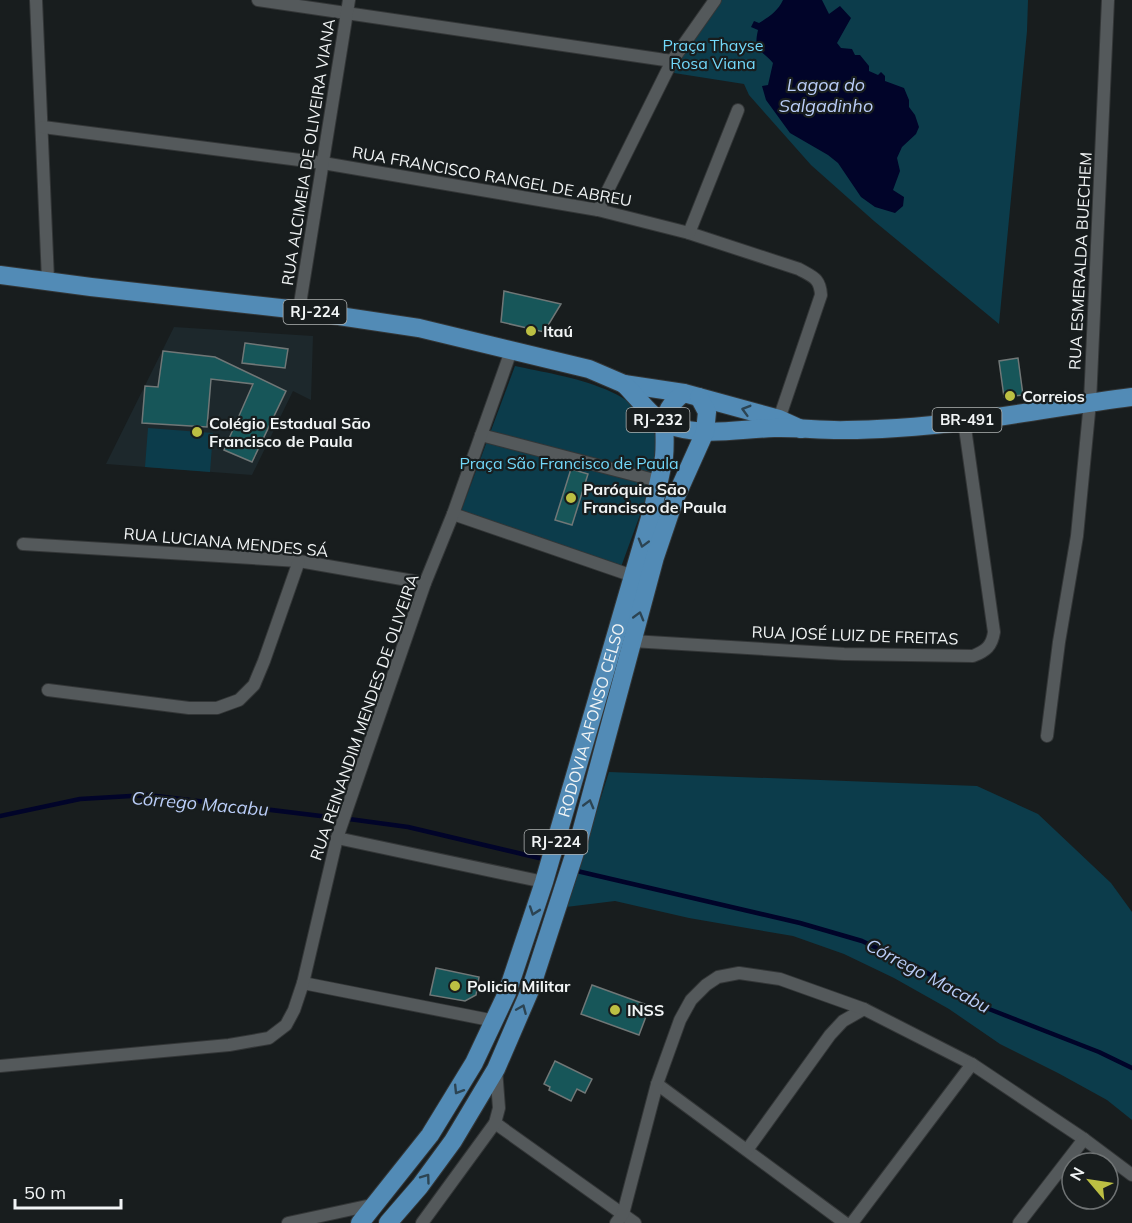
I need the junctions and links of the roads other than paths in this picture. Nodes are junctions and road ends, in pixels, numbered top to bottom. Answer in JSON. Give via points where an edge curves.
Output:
{"nodes":[{"id":1,"x":36,"y":0,"type":"edge"},
{"id":2,"x":258,"y":0,"type":"edge"},
{"id":3,"x":715,"y":0,"type":"edge"},
{"id":4,"x":1108,"y":0,"type":"edge"},
{"id":5,"x":348,"y":6,"type":"edge"},
{"id":6,"x":672,"y":61,"type":"junction"},
{"id":7,"x":738,"y":110,"type":"dead end"},
{"id":8,"x":43,"y":127,"type":"junction"},
{"id":9,"x":324,"y":163,"type":"junction"},
{"id":10,"x":598,"y":210,"type":"junction"},
{"id":11,"x":689,"y":233,"type":"junction"},
{"id":12,"x":0,"y":275,"type":"edge"},
{"id":13,"x":48,"y":280,"type":"junction"},
{"id":14,"x":299,"y":310,"type":"junction"},
{"id":15,"x":511,"y":351,"type":"junction"},
{"id":16,"x":624,"y":384,"type":"junction"},
{"id":17,"x":691,"y":395,"type":"junction"},
{"id":18,"x":1132,"y":397,"type":"edge"},
{"id":19,"x":1090,"y":402,"type":"junction"},
{"id":20,"x":779,"y":419,"type":"junction"},
{"id":21,"x":964,"y":420,"type":"junction"},
{"id":22,"x":665,"y":424,"type":"junction"},
{"id":23,"x":801,"y":429,"type":"junction"},
{"id":24,"x":705,"y":432,"type":"junction"},
{"id":25,"x":481,"y":435,"type":"junction"},
{"id":26,"x":658,"y":481,"type":"junction"},
{"id":27,"x":453,"y":514,"type":"junction"},
{"id":28,"x":23,"y":544,"type":"dead end"},
{"id":29,"x":299,"y":561,"type":"junction"},
{"id":30,"x":633,"y":576,"type":"junction"},
{"id":31,"x":425,"y":583,"type":"junction"},
{"id":32,"x":632,"y":641,"type":"junction"},
{"id":33,"x":48,"y":690,"type":"dead end"},
{"id":34,"x":1047,"y":736,"type":"dead end"},
{"id":35,"x":337,"y":837,"type":"junction"},
{"id":36,"x":544,"y":882,"type":"junction"},
{"id":37,"x":303,"y":982,"type":"junction"},
{"id":38,"x":864,"y":1009,"type":"junction"},
{"id":39,"x":495,"y":1021,"type":"junction"},
{"id":40,"x":972,"y":1064,"type":"junction"},
{"id":41,"x":0,"y":1066,"type":"edge"},
{"id":42,"x":496,"y":1069,"type":"junction"},
{"id":43,"x":657,"y":1084,"type":"junction"},
{"id":44,"x":495,"y":1123,"type":"junction"},
{"id":45,"x":1084,"y":1139,"type":"junction"},
{"id":46,"x":747,"y":1150,"type":"junction"},
{"id":47,"x":1132,"y":1175,"type":"edge"},
{"id":48,"x":377,"y":1203,"type":"junction"},
{"id":49,"x":620,"y":1219,"type":"edge"},
{"id":50,"x":288,"y":1223,"type":"edge"},
{"id":51,"x":360,"y":1223,"type":"edge"},
{"id":52,"x":388,"y":1223,"type":"edge"},
{"id":53,"x":422,"y":1223,"type":"edge"},
{"id":54,"x":635,"y":1223,"type":"edge"},
{"id":55,"x":845,"y":1223,"type":"edge"},
{"id":56,"x":852,"y":1223,"type":"edge"},
{"id":57,"x":1019,"y":1223,"type":"edge"}],
"edges":[{"from":1,"to":8,"type":"street"},
{"from":2,"to":5,"type":"street"},
{"from":3,"to":6,"type":"street"},
{"from":4,"to":19,"type":"street","name":"RUA ESMERALDA BUECHEM"},
{"from":5,"to":6,"type":"street"},
{"from":5,"to":9,"type":"street","name":"RUA ALCIMEIA DE OLIVEIRA VIANA"},
{"from":6,"to":10,"type":"street"},
{"from":7,"to":11,"type":"street"},
{"from":8,"to":9,"type":"street","name":"RUA FRANCISCO RANGEL DE ABREU"},
{"from":8,"to":13,"type":"street"},
{"from":9,"to":10,"type":"street","name":"RUA FRANCISCO RANGEL DE ABREU"},
{"from":9,"to":14,"type":"street","name":"RUA ALCIMEIA DE OLIVEIRA VIANA"},
{"from":10,"to":11,"type":"street","name":"RUA FRANCISCO RANGEL DE ABREU"},
{"from":11,"to":20,"type":"street","name":"RUA FRANCISCO RANGEL DE ABREU","via":[[799,268],[820,285],[821,295]]},
{"from":12,"to":13,"type":"main road","number":"RJ-224"},
{"from":13,"to":14,"type":"main road","number":"RJ-224"},
{"from":14,"to":15,"type":"main road","number":"RJ-224","via":[[418,328]]},
{"from":15,"to":16,"type":"main road","number":"RJ-224","via":[[589,369]]},
{"from":15,"to":25,"type":"street","name":"RUA REINANDIM MENDES DE OLIVEIRA"},
{"from":16,"to":17,"type":"main road","number":"RJ-232"},
{"from":16,"to":22,"type":"main road","number":"RJ-232"},
{"from":20,"to":17,"type":"main road","number":"BR-491","one_way":true},
{"from":17,"to":22,"type":"main road","name":"RODOVIA AFONSO CELSO","via":[[670,406]]},
{"from":17,"to":24,"type":"main road","name":"RODOVIA AFONSO CELSO","number":"RJ-224","via":[[707,412]]},
{"from":18,"to":19,"type":"main road","number":"BR-491"},
{"from":19,"to":21,"type":"main road","number":"BR-491"},
{"from":19,"to":34,"type":"street","name":"RUA ESMERALDA BUECHEM","via":[[1077,537]]},
{"from":20,"to":23,"type":"main road","number":"BR-491"},
{"from":21,"to":23,"type":"main road","number":"BR-491","via":[[899,428]]},
{"from":21,"to":32,"type":"street","name":"RUA JOSÉ LUIZ DE FREITAS","via":[[994,632],[993,642],[985,652],[974,656],[843,654]]},
{"from":22,"to":24,"type":"main road","number":"RJ-232"},
{"from":22,"to":26,"type":"main road","name":"RODOVIA AFONSO CELSO","number":"RJ-224"},
{"from":23,"to":24,"type":"main road","number":"BR-491"},
{"from":32,"to":24,"type":"main road","name":"RODOVIA AFONSO CELSO","number":"RJ-224","one_way":true,"via":[[674,501]]},
{"from":25,"to":26,"type":"street"},
{"from":25,"to":27,"type":"street","name":"RUA REINANDIM MENDES DE OLIVEIRA"},
{"from":26,"to":30,"type":"main road","name":"RODOVIA AFONSO CELSO","number":"RJ-224","one_way":true},
{"from":27,"to":30,"type":"street"},
{"from":27,"to":31,"type":"street","name":"RUA REINANDIM MENDES DE OLIVEIRA"},
{"from":28,"to":29,"type":"street","name":"RUA LUCIANA MENDES SÁ"},
{"from":29,"to":31,"type":"street","name":"RUA LUCIANA MENDES SÁ"},
{"from":29,"to":33,"type":"street","via":[[254,685],[239,700],[217,708],[189,708]]},
{"from":30,"to":36,"type":"main road","name":"RODOVIA AFONSO CELSO","number":"RJ-224"},
{"from":31,"to":35,"type":"street","name":"RUA REINANDIM MENDES DE OLIVEIRA"},
{"from":42,"to":32,"type":"main road","name":"RODOVIA AFONSO CELSO","number":"RJ-224","one_way":true,"via":[[531,988],[579,840]]},
{"from":35,"to":36,"type":"street"},
{"from":35,"to":37,"type":"street","name":"RUA REINANDIM MENDES DE OLIVEIRA"},
{"from":36,"to":39,"type":"main road","name":"RODOVIA AFONSO CELSO","number":"RJ-224","one_way":true},
{"from":37,"to":39,"type":"street"},
{"from":37,"to":41,"type":"street","name":"RUA REINANDIM MENDES DE OLIVEIRA","via":[[286,1026],[269,1038]]},
{"from":38,"to":40,"type":"street"},
{"from":38,"to":43,"type":"street","via":[[780,979],[739,973],[718,976],[691,1000]]},
{"from":38,"to":46,"type":"street","via":[[843,1021],[830,1035]]},
{"from":39,"to":48,"type":"main road","name":"RODOVIA AFONSO CELSO","number":"RJ-224","one_way":true,"via":[[430,1136]]},
{"from":40,"to":45,"type":"street"},
{"from":40,"to":56,"type":"street"},
{"from":42,"to":44,"type":"street","via":[[499,1108]]},
{"from":52,"to":42,"type":"main road","name":"RODOVIA AFONSO CELSO","number":"RJ-224","one_way":true,"via":[[453,1141]]},
{"from":43,"to":46,"type":"street"},
{"from":43,"to":49,"type":"street"},
{"from":44,"to":49,"type":"street"},
{"from":44,"to":53,"type":"street"},
{"from":45,"to":47,"type":"street"},
{"from":45,"to":57,"type":"street"},
{"from":46,"to":55,"type":"street"},
{"from":48,"to":50,"type":"street"},
{"from":48,"to":51,"type":"main road","name":"RODOVIA AFONSO CELSO","number":"RJ-224"},
{"from":49,"to":54,"type":"street"}]}
